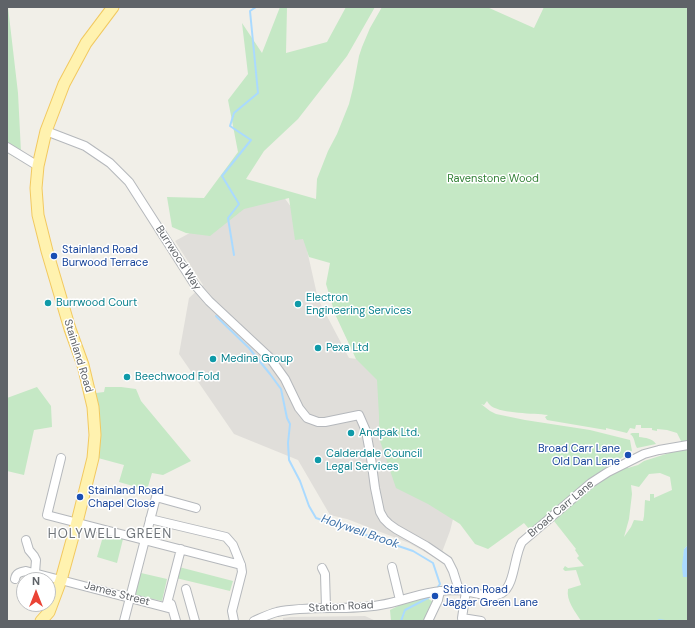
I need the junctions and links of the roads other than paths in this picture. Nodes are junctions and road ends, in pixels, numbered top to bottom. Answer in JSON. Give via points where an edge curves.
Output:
{"nodes":[{"id":1,"x":113,"y":7,"type":"edge"},
{"id":2,"x":46,"y":131,"type":"junction"},
{"id":3,"x":7,"y":147,"type":"edge"},
{"id":4,"x":38,"y":166,"type":"junction"},
{"id":5,"x":688,"y":445,"type":"edge"},
{"id":6,"x":61,"y":458,"type":"dead end"},
{"id":7,"x":196,"y":508,"type":"dead end"},
{"id":8,"x":150,"y":519,"type":"junction"},
{"id":9,"x":77,"y":522,"type":"junction"},
{"id":10,"x":26,"y":540,"type":"dead end"},
{"id":11,"x":145,"y":540,"type":"junction"},
{"id":12,"x":181,"y":549,"type":"junction"},
{"id":13,"x":392,"y":567,"type":"dead end"},
{"id":14,"x":241,"y":568,"type":"junction"},
{"id":15,"x":322,"y":568,"type":"dead end"},
{"id":16,"x":20,"y":572,"type":"edge"},
{"id":17,"x":30,"y":572,"type":"edge"},
{"id":18,"x":35,"y":572,"type":"edge"},
{"id":19,"x":16,"y":575,"type":"edge"},
{"id":20,"x":15,"y":579,"type":"dead end"},
{"id":21,"x":56,"y":579,"type":"edge"},
{"id":22,"x":61,"y":580,"type":"junction"},
{"id":23,"x":186,"y":589,"type":"dead end"},
{"id":24,"x":440,"y":591,"type":"junction"},
{"id":25,"x":462,"y":591,"type":"junction"},
{"id":26,"x":428,"y":593,"type":"joint"},
{"id":27,"x":130,"y":598,"type":"junction"},
{"id":28,"x":400,"y":600,"type":"junction"},
{"id":29,"x":169,"y":608,"type":"junction"},
{"id":30,"x":326,"y":608,"type":"junction"},
{"id":31,"x":462,"y":620,"type":"edge"},
{"id":32,"x":41,"y":621,"type":"edge"},
{"id":33,"x":124,"y":621,"type":"edge"},
{"id":34,"x":176,"y":621,"type":"edge"},
{"id":35,"x":195,"y":621,"type":"edge"},
{"id":36,"x":234,"y":621,"type":"edge"},
{"id":37,"x":254,"y":621,"type":"edge"},
{"id":38,"x":428,"y":621,"type":"edge"},
{"id":39,"x":481,"y":621,"type":"edge"}],
"edges":[{"from":1,"to":2,"type":"main road","name":"Stainland Road","via":[[86,43],[64,84]]},
{"from":2,"to":4,"type":"main road","name":"Stainland Road"},
{"from":2,"to":25,"type":"street","name":"Burrwood Way","via":[[85,146],[110,163],[129,182],[194,285],[270,358],[307,418],[325,422],[359,416],[366,431],[375,488],[384,519],[396,530],[448,561]]},
{"from":3,"to":4,"type":"street"},
{"from":4,"to":9,"type":"main road","name":"Stainland Road","via":[[38,215],[93,407],[93,458]]},
{"from":5,"to":25,"type":"street","name":"Broad Carr Lane","via":[[644,454],[591,483],[522,542],[504,592],[490,596]]},
{"from":6,"to":9,"type":"street","via":[[47,515]]},
{"from":7,"to":8,"type":"street","via":[[156,497]]},
{"from":8,"to":11,"type":"street"},
{"from":8,"to":14,"type":"street","via":[[226,537],[233,545]]},
{"from":9,"to":11,"type":"street"},
{"from":9,"to":22,"type":"main road","name":"Stainland Road"},
{"from":10,"to":18,"type":"street","via":[[36,560]]},
{"from":11,"to":12,"type":"street"},
{"from":11,"to":27,"type":"street"},
{"from":12,"to":14,"type":"street"},
{"from":12,"to":29,"type":"street","via":[[169,597]]},
{"from":13,"to":28,"type":"street"},
{"from":14,"to":36,"type":"street","via":[[232,611]]},
{"from":15,"to":30,"type":"street","via":[[325,574]]},
{"from":16,"to":17,"type":"street","name":"James Street"},
{"from":19,"to":20,"type":"street","name":"James Street"},
{"from":21,"to":22,"type":"street","name":"James Street"},
{"from":22,"to":27,"type":"street","name":"James Street"},
{"from":22,"to":32,"type":"main road","name":"Stainland Road","via":[[48,612]]},
{"from":23,"to":35,"type":"street"},
{"from":24,"to":25,"type":"street","name":"Broad Carr Lane"},
{"from":24,"to":26,"type":"street","name":"Broad Carr Lane"},
{"from":24,"to":38,"type":"street"},
{"from":25,"to":31,"type":"street"},
{"from":26,"to":28,"type":"street","name":"Station Road"},
{"from":27,"to":29,"type":"street","name":"James Street"},
{"from":27,"to":33,"type":"street"},
{"from":28,"to":30,"type":"street","name":"Station Road","via":[[381,605]]},
{"from":29,"to":34,"type":"street"},
{"from":30,"to":37,"type":"street","name":"Station Road","via":[[276,612]]},
{"from":31,"to":39,"type":"street"}]}
